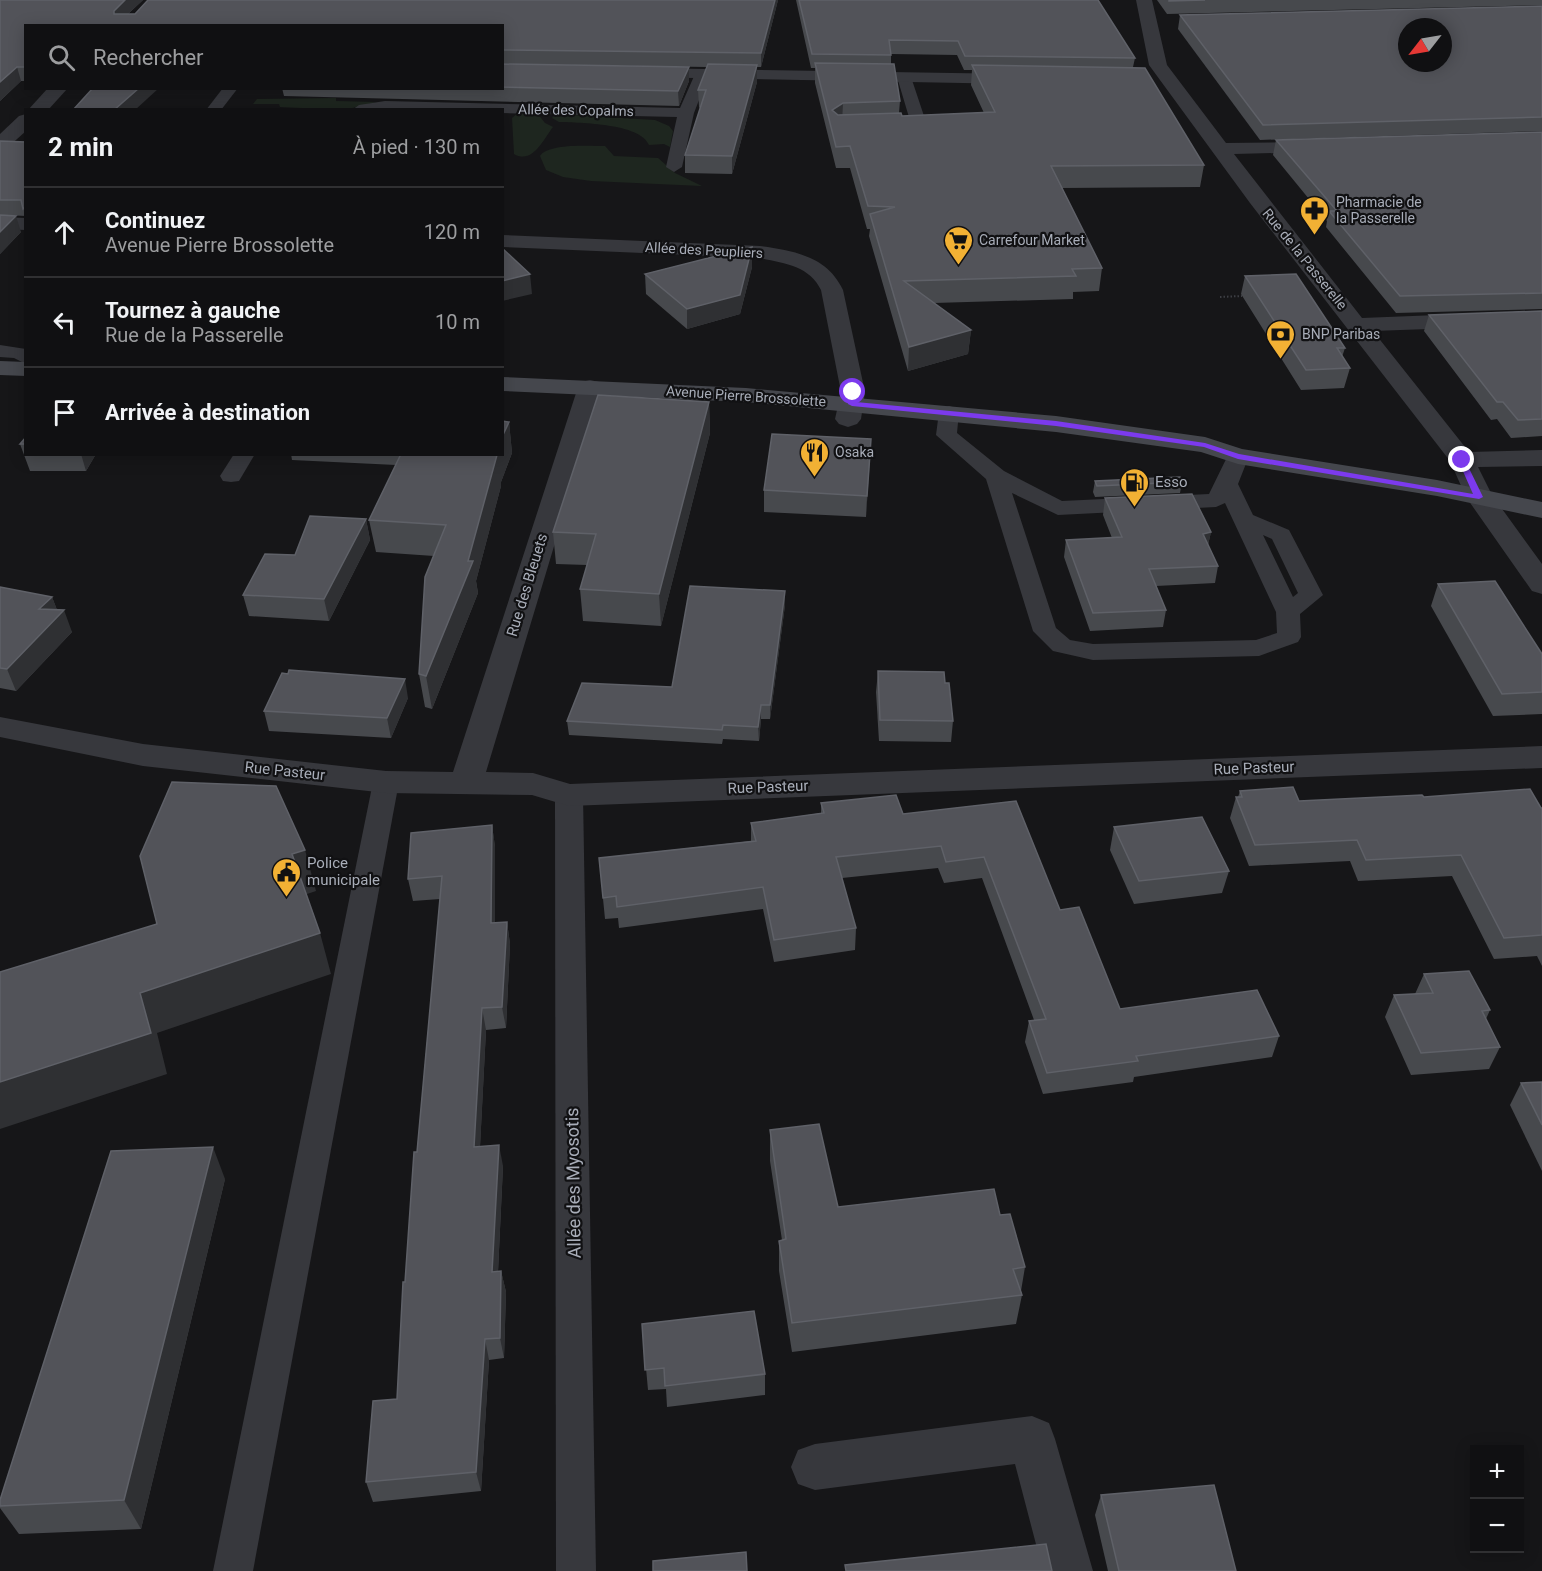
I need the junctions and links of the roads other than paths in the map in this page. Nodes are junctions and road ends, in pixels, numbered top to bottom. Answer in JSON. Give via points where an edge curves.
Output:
{"nodes":[{"id":1,"x":1144,"y":0,"type":"edge"},
{"id":2,"x":1172,"y":21,"type":"edge"},
{"id":3,"x":1148,"y":22,"type":"junction"},
{"id":4,"x":632,"y":73,"type":"edge"},
{"id":5,"x":702,"y":74,"type":"junction"},
{"id":6,"x":904,"y":77,"type":"junction"},
{"id":7,"x":1031,"y":79,"type":"edge"},
{"id":8,"x":1145,"y":80,"type":"edge"},
{"id":9,"x":1171,"y":81,"type":"junction"},
{"id":10,"x":57,"y":90,"type":"edge"},
{"id":11,"x":229,"y":90,"type":"edge"},
{"id":12,"x":39,"y":108,"type":"edge"},
{"id":13,"x":215,"y":108,"type":"edge"},
{"id":14,"x":372,"y":108,"type":"edge"},
{"id":15,"x":471,"y":108,"type":"edge"},
{"id":16,"x":504,"y":109,"type":"edge"},
{"id":17,"x":686,"y":113,"type":"junction"},
{"id":18,"x":24,"y":122,"type":"edge"},
{"id":19,"x":876,"y":130,"type":"edge"},
{"id":20,"x":0,"y":144,"type":"edge"},
{"id":21,"x":1342,"y":145,"type":"edge"},
{"id":22,"x":1222,"y":149,"type":"junction"},
{"id":23,"x":674,"y":167,"type":"dead end"},
{"id":24,"x":0,"y":223,"type":"edge"},
{"id":25,"x":24,"y":224,"type":"edge"},
{"id":26,"x":504,"y":241,"type":"edge"},
{"id":27,"x":1542,"y":318,"type":"edge"},
{"id":28,"x":1358,"y":325,"type":"junction"},
{"id":29,"x":0,"y":351,"type":"edge"},
{"id":30,"x":17,"y":370,"type":"edge"},
{"id":31,"x":0,"y":384,"type":"edge"},
{"id":32,"x":504,"y":384,"type":"edge"},
{"id":33,"x":587,"y":395,"type":"junction"},
{"id":34,"x":504,"y":400,"type":"edge"},
{"id":35,"x":850,"y":411,"type":"junction"},
{"id":36,"x":948,"y":421,"type":"junction"},
{"id":37,"x":244,"y":456,"type":"edge"},
{"id":38,"x":1238,"y":456,"type":"junction"},
{"id":39,"x":1542,"y":458,"type":"edge"},
{"id":40,"x":1462,"y":460,"type":"junction"},
{"id":41,"x":231,"y":476,"type":"dead end"},
{"id":42,"x":996,"y":476,"type":"junction"},
{"id":43,"x":1227,"y":484,"type":"junction"},
{"id":44,"x":1479,"y":497,"type":"junction"},
{"id":45,"x":1542,"y":510,"type":"edge"},
{"id":46,"x":1542,"y":585,"type":"edge"},
{"id":47,"x":0,"y":727,"type":"edge"},
{"id":48,"x":1542,"y":757,"type":"edge"},
{"id":49,"x":386,"y":782,"type":"junction"},
{"id":50,"x":465,"y":783,"type":"junction"},
{"id":51,"x":569,"y":795,"type":"junction"},
{"id":52,"x":815,"y":1467,"type":"dead end"},
{"id":53,"x":233,"y":1571,"type":"edge"},
{"id":54,"x":576,"y":1571,"type":"edge"},
{"id":55,"x":1068,"y":1571,"type":"edge"}],
"edges":[{"from":1,"to":3,"type":"street","name":"Rue de la Passerelle"},
{"from":2,"to":3,"type":"street"},
{"from":3,"to":9,"type":"street","name":"Rue de la Passerelle","via":[[1158,65]]},
{"from":4,"to":5,"type":"street"},
{"from":5,"to":6,"type":"street"},
{"from":5,"to":17,"type":"lane"},
{"from":6,"to":7,"type":"street"},
{"from":6,"to":19,"type":"lane","via":[[920,128]]},
{"from":8,"to":9,"type":"street"},
{"from":9,"to":22,"type":"street","name":"Rue de la Passerelle"},
{"from":10,"to":12,"type":"street"},
{"from":11,"to":13,"type":"lane"},
{"from":14,"to":15,"type":"lane","name":"Allée des Copalms"},
{"from":16,"to":17,"type":"lane","name":"Allée des Copalms"},
{"from":17,"to":23,"type":"lane"},
{"from":18,"to":20,"type":"street"},
{"from":21,"to":22,"type":"street"},
{"from":22,"to":28,"type":"street","name":"Rue de la Passerelle"},
{"from":24,"to":25,"type":"street"},
{"from":26,"to":35,"type":"street","name":"Allée des Peupliers","via":[[760,252],[808,263],[828,278],[853,392]]},
{"from":27,"to":28,"type":"street"},
{"from":28,"to":40,"type":"street","name":"Rue de la Passerelle"},
{"from":29,"to":30,"type":"lane","via":[[19,353]]},
{"from":30,"to":31,"type":"main road"},
{"from":32,"to":33,"type":"main road","name":"Avenue Pierre Brossolette"},
{"from":33,"to":34,"type":"main road","name":"Avenue Pierre Brossolette"},
{"from":33,"to":35,"type":"main road","name":"Avenue Pierre Brossolette"},
{"from":33,"to":50,"type":"street","name":"Rue des Bleuets"},
{"from":35,"to":36,"type":"main road","name":"Avenue Pierre Brossolette"},
{"from":36,"to":38,"type":"main road","name":"Avenue Pierre Brossolette","via":[[1056,423],[1195,443]]},
{"from":36,"to":42,"type":"lane","via":[[946,435]]},
{"from":37,"to":41,"type":"lane"},
{"from":38,"to":43,"type":"lane"},
{"from":38,"to":44,"type":"main road","name":"Avenue Pierre Brossolette"},
{"from":39,"to":40,"type":"street"},
{"from":40,"to":44,"type":"street","name":"Rue de la Passerelle"},
{"from":42,"to":43,"type":"lane","via":[[1058,508],[1216,500]]},
{"from":42,"to":43,"type":"lane","via":[[1045,632],[1062,646],[1093,652],[1259,648],[1289,637],[1288,612]]},
{"from":44,"to":45,"type":"main road","name":"Avenue Pierre Brossolette"},
{"from":44,"to":46,"type":"street","name":"Rue de la Passerelle"},
{"from":47,"to":49,"type":"street","name":"Rue Pasteur","via":[[143,755]]},
{"from":48,"to":51,"type":"street","name":"Rue Pasteur"},
{"from":49,"to":50,"type":"street","name":"Rue Pasteur"},
{"from":49,"to":53,"type":"lane"},
{"from":50,"to":51,"type":"street","name":"Rue Pasteur","via":[[533,784]]},
{"from":51,"to":54,"type":"lane","name":"Allée des Myosotis"},
{"from":52,"to":55,"type":"street","via":[[1032,1439]]}]}
